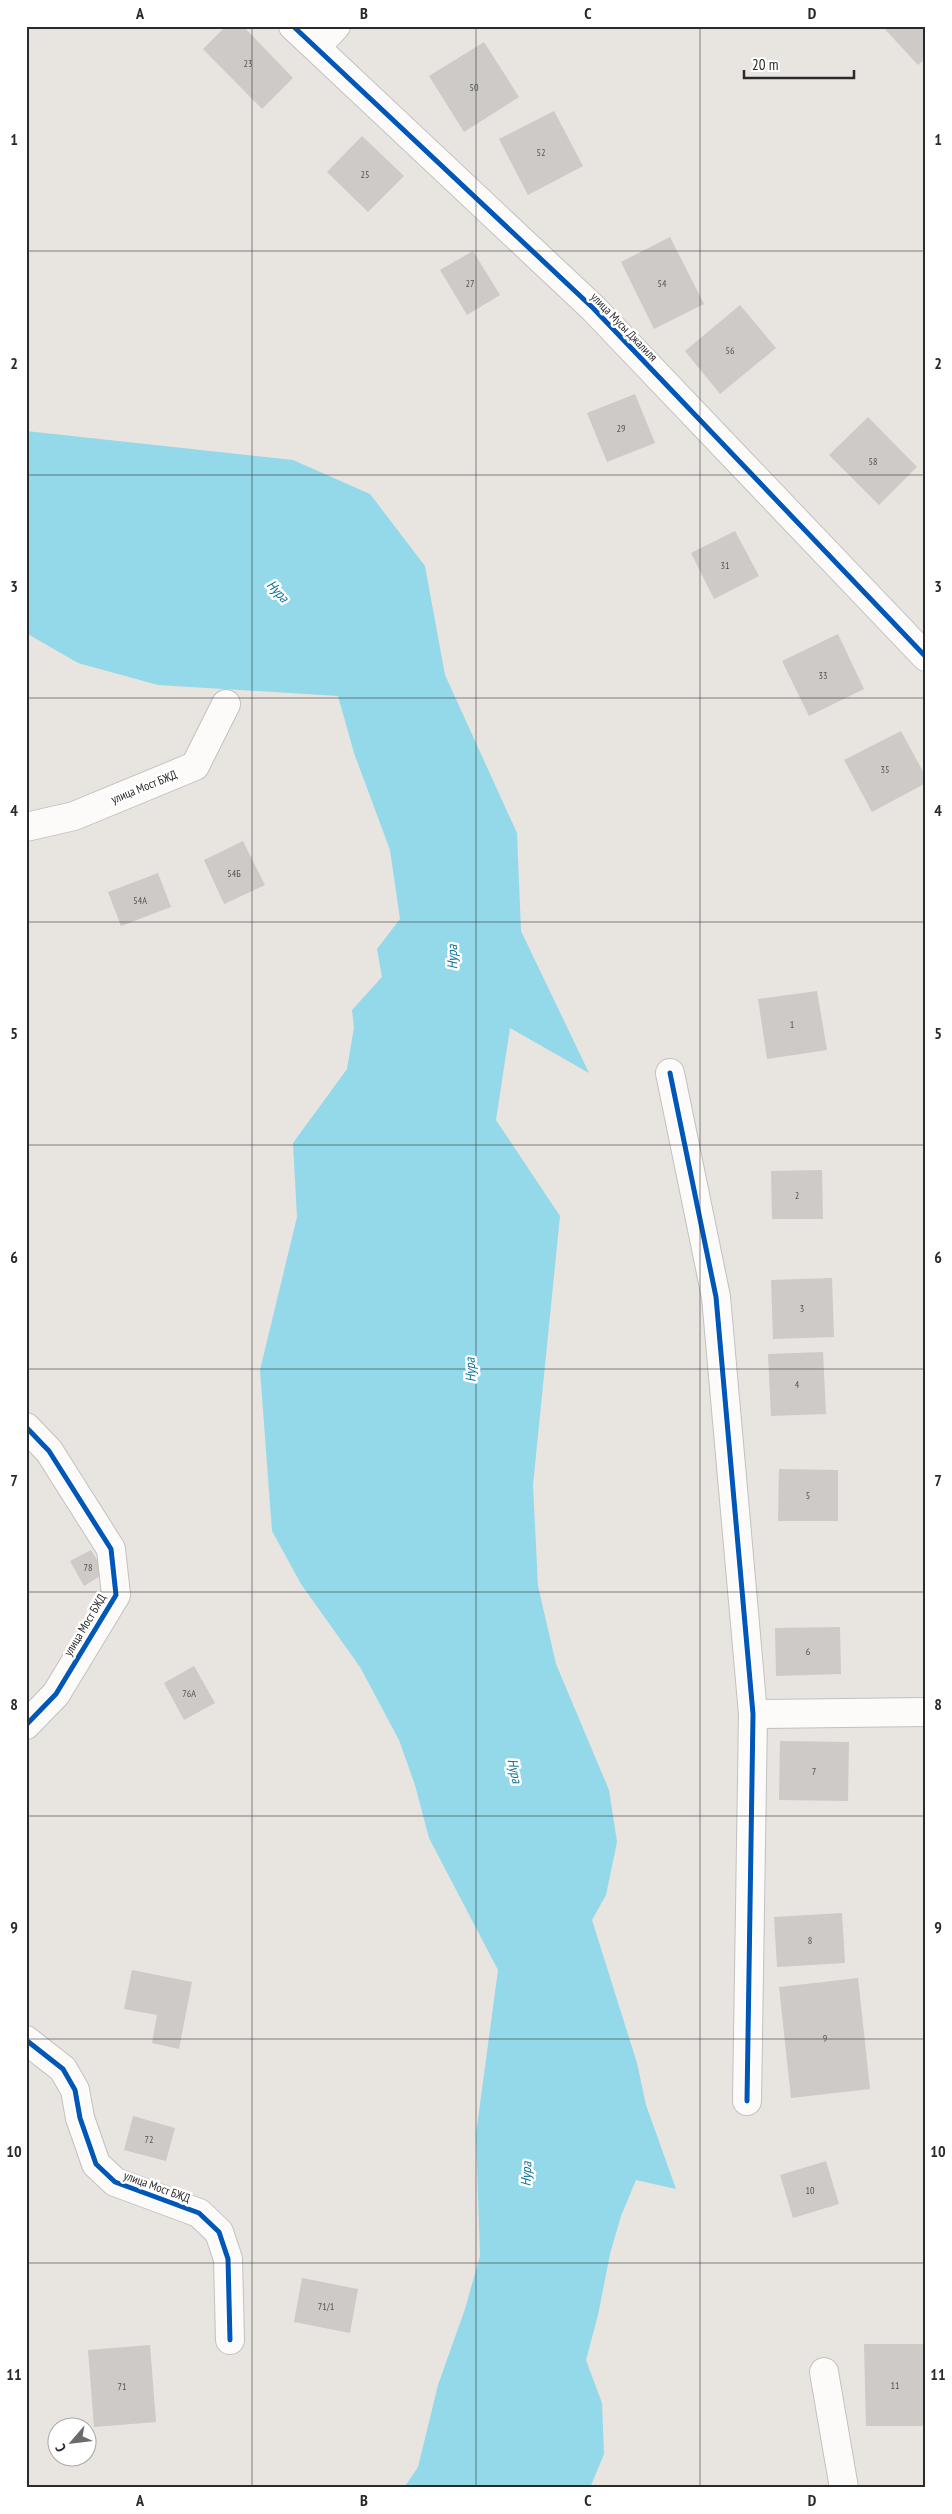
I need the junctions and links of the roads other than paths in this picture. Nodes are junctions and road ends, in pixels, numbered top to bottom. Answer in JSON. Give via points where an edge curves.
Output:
{"nodes":[{"id":1,"x":293,"y":26,"type":"edge"},
{"id":2,"x":336,"y":26,"type":"edge"},
{"id":3,"x":316,"y":47,"type":"junction"},
{"id":4,"x":926,"y":657,"type":"edge"},
{"id":5,"x":226,"y":704,"type":"dead end"},
{"id":6,"x":26,"y":827,"type":"edge"},
{"id":7,"x":670,"y":1073,"type":"dead end"},
{"id":8,"x":26,"y":1427,"type":"edge"},
{"id":9,"x":926,"y":1712,"type":"edge"},
{"id":10,"x":753,"y":1714,"type":"junction"},
{"id":11,"x":26,"y":1725,"type":"edge"},
{"id":12,"x":26,"y":2040,"type":"edge"},
{"id":13,"x":747,"y":2101,"type":"dead end"},
{"id":14,"x":230,"y":2340,"type":"dead end"},
{"id":15,"x":824,"y":2372,"type":"dead end"},
{"id":16,"x":844,"y":2488,"type":"edge"}],
"edges":[{"from":1,"to":3,"type":"street","name":"улица Мусы Джалиля"},
{"from":2,"to":3,"type":"street"},
{"from":3,"to":4,"type":"street","name":"улица Мусы Джалиля","via":[[593,308]]},
{"from":5,"to":6,"type":"street","name":"улица Мост БЖД","via":[[195,766],[74,816]]},
{"from":7,"to":10,"type":"street","via":[[716,1297]]},
{"from":8,"to":11,"type":"street","name":"улица Мост БЖД","via":[[49,1451],[111,1549],[116,1594],[56,1694]]},
{"from":9,"to":10,"type":"street"},
{"from":10,"to":13,"type":"street"},
{"from":12,"to":14,"type":"street","name":"улица Мост БЖД","via":[[63,2069],[71,2083],[96,2164],[114,2182],[199,2213],[219,2232],[228,2259]]},
{"from":15,"to":16,"type":"street"}]}
